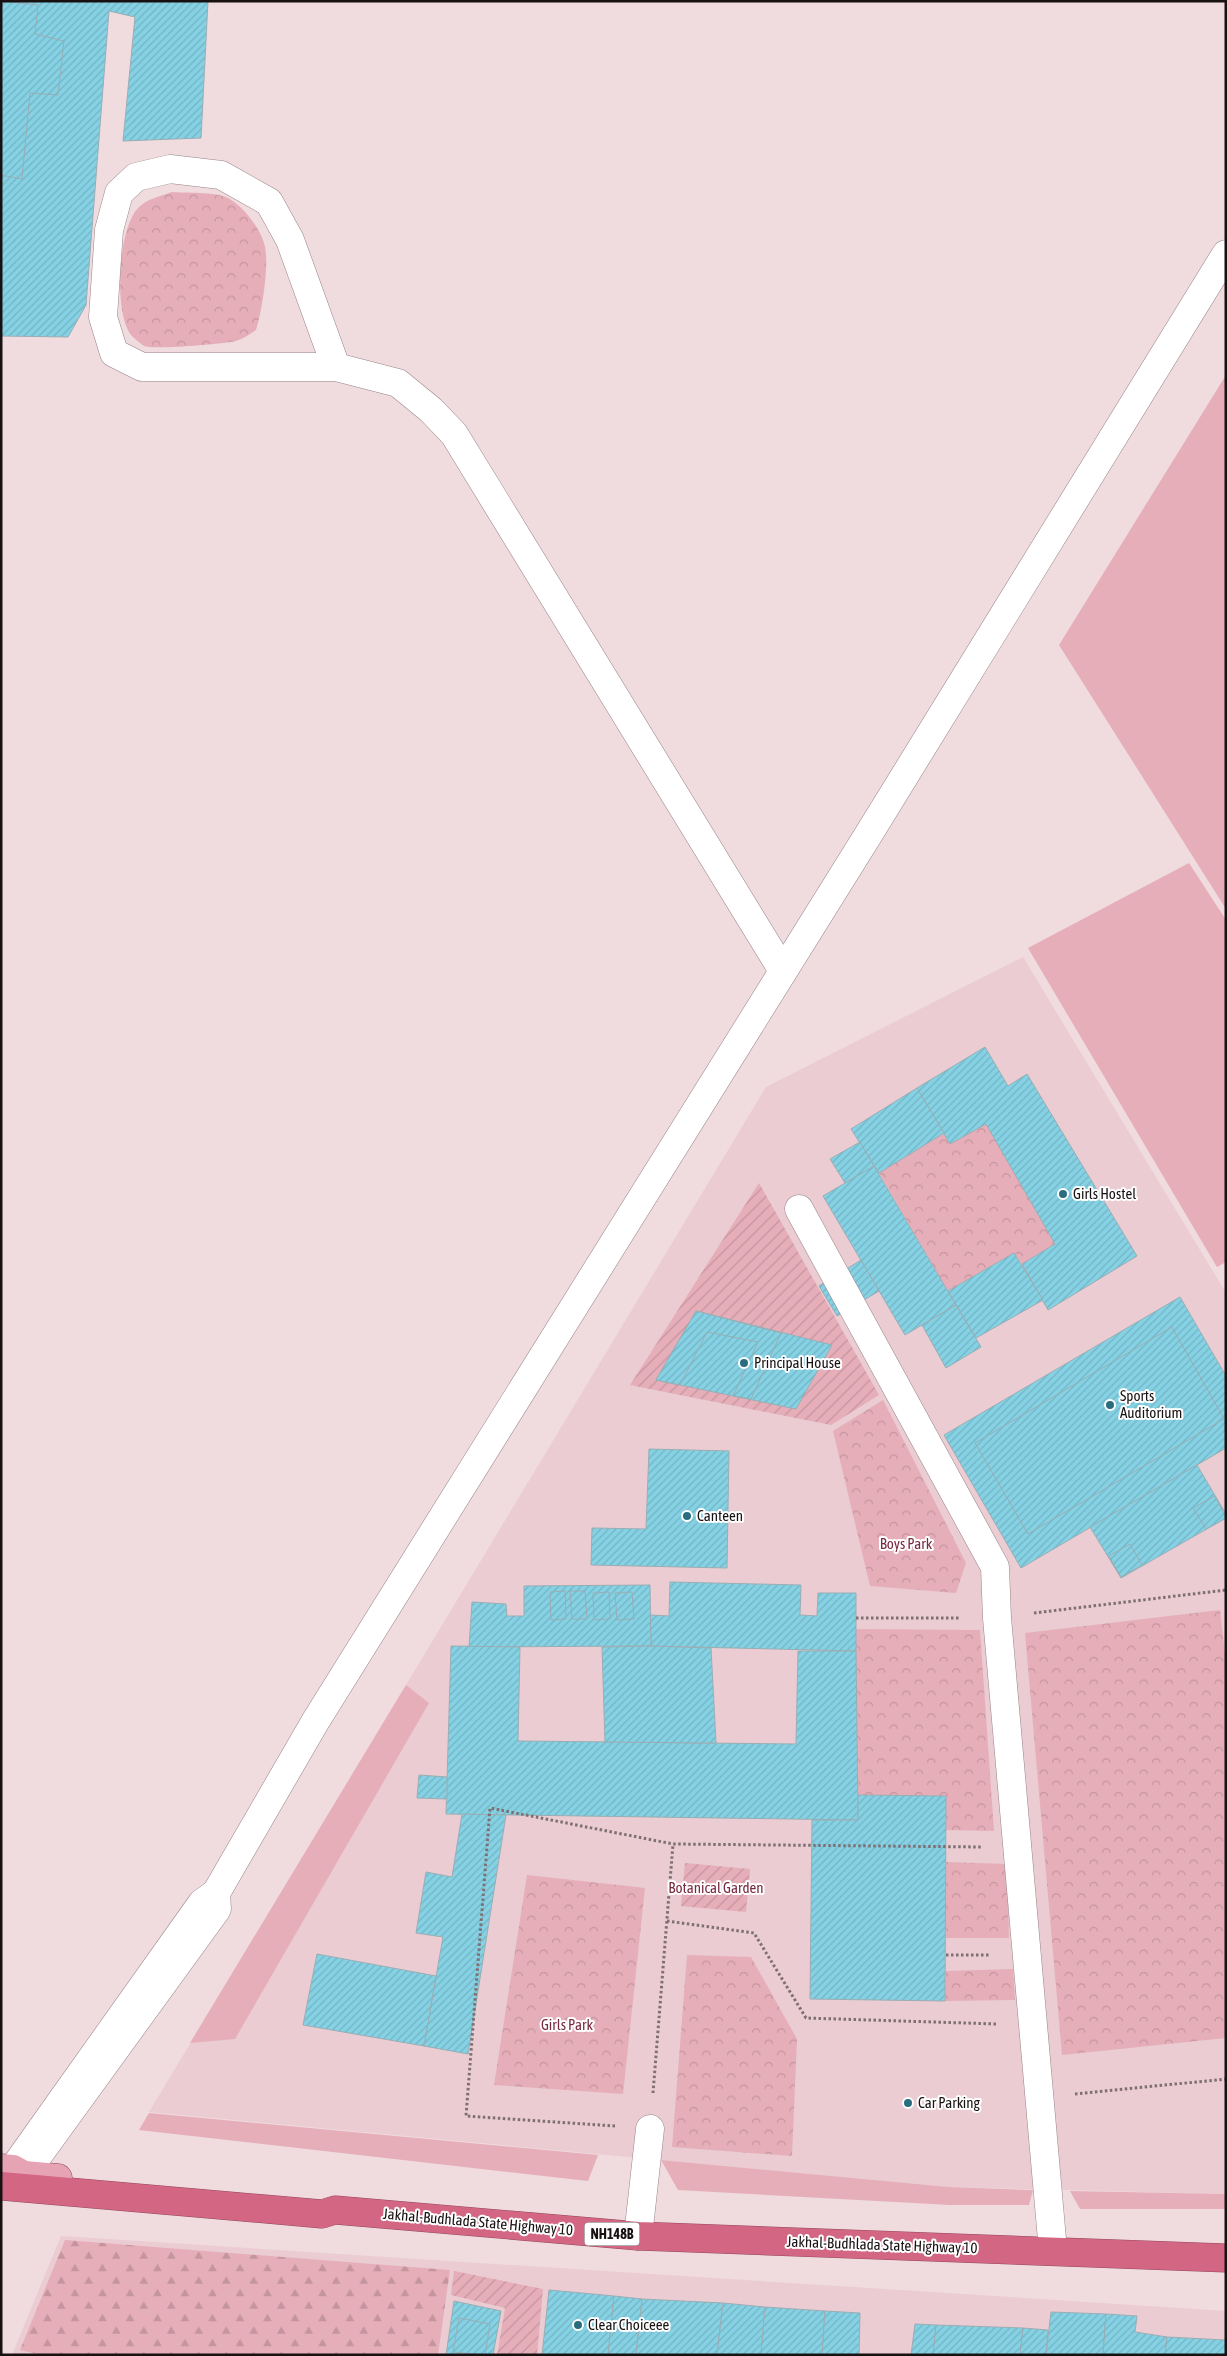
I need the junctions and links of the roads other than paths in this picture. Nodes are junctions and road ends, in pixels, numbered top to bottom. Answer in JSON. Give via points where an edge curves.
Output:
{"nodes":[{"id":1,"x":1226,"y":254,"type":"edge"},
{"id":2,"x":336,"y":367,"type":"junction"},
{"id":3,"x":783,"y":971,"type":"junction"},
{"id":4,"x":799,"y":1209,"type":"dead end"},
{"id":5,"x":650,"y":2129,"type":"road end"},
{"id":6,"x":7,"y":2176,"type":"edge"},
{"id":7,"x":638,"y":2236,"type":"junction"},
{"id":8,"x":1053,"y":2251,"type":"junction"},
{"id":9,"x":1226,"y":2258,"type":"edge"}],
"edges":[{"from":1,"to":3,"type":"street"},
{"from":2,"to":2,"type":"street","via":[[142,367],[114,353],[102,317],[109,230],[119,194],[136,177],[170,169],[221,175],[269,202],[290,240]]},
{"from":2,"to":3,"type":"street","via":[[398,384],[431,410],[454,434]]},
{"from":3,"to":6,"type":"street","via":[[316,1722],[216,1893],[217,1909]]},
{"from":4,"to":8,"type":"street","via":[[995,1568]]},
{"from":5,"to":7,"type":"street"},
{"from":6,"to":7,"type":"highway","name":"Jakhal-Budhlada State Highway 10","number":"NH148B","via":[[322,2214],[336,2210]]},
{"from":7,"to":8,"type":"highway","name":"Jakhal-Budhlada State Highway 10","number":"NH148B"},
{"from":8,"to":9,"type":"highway","name":"Jakhal-Budhlada State Highway 10","number":"NH148B"}]}
